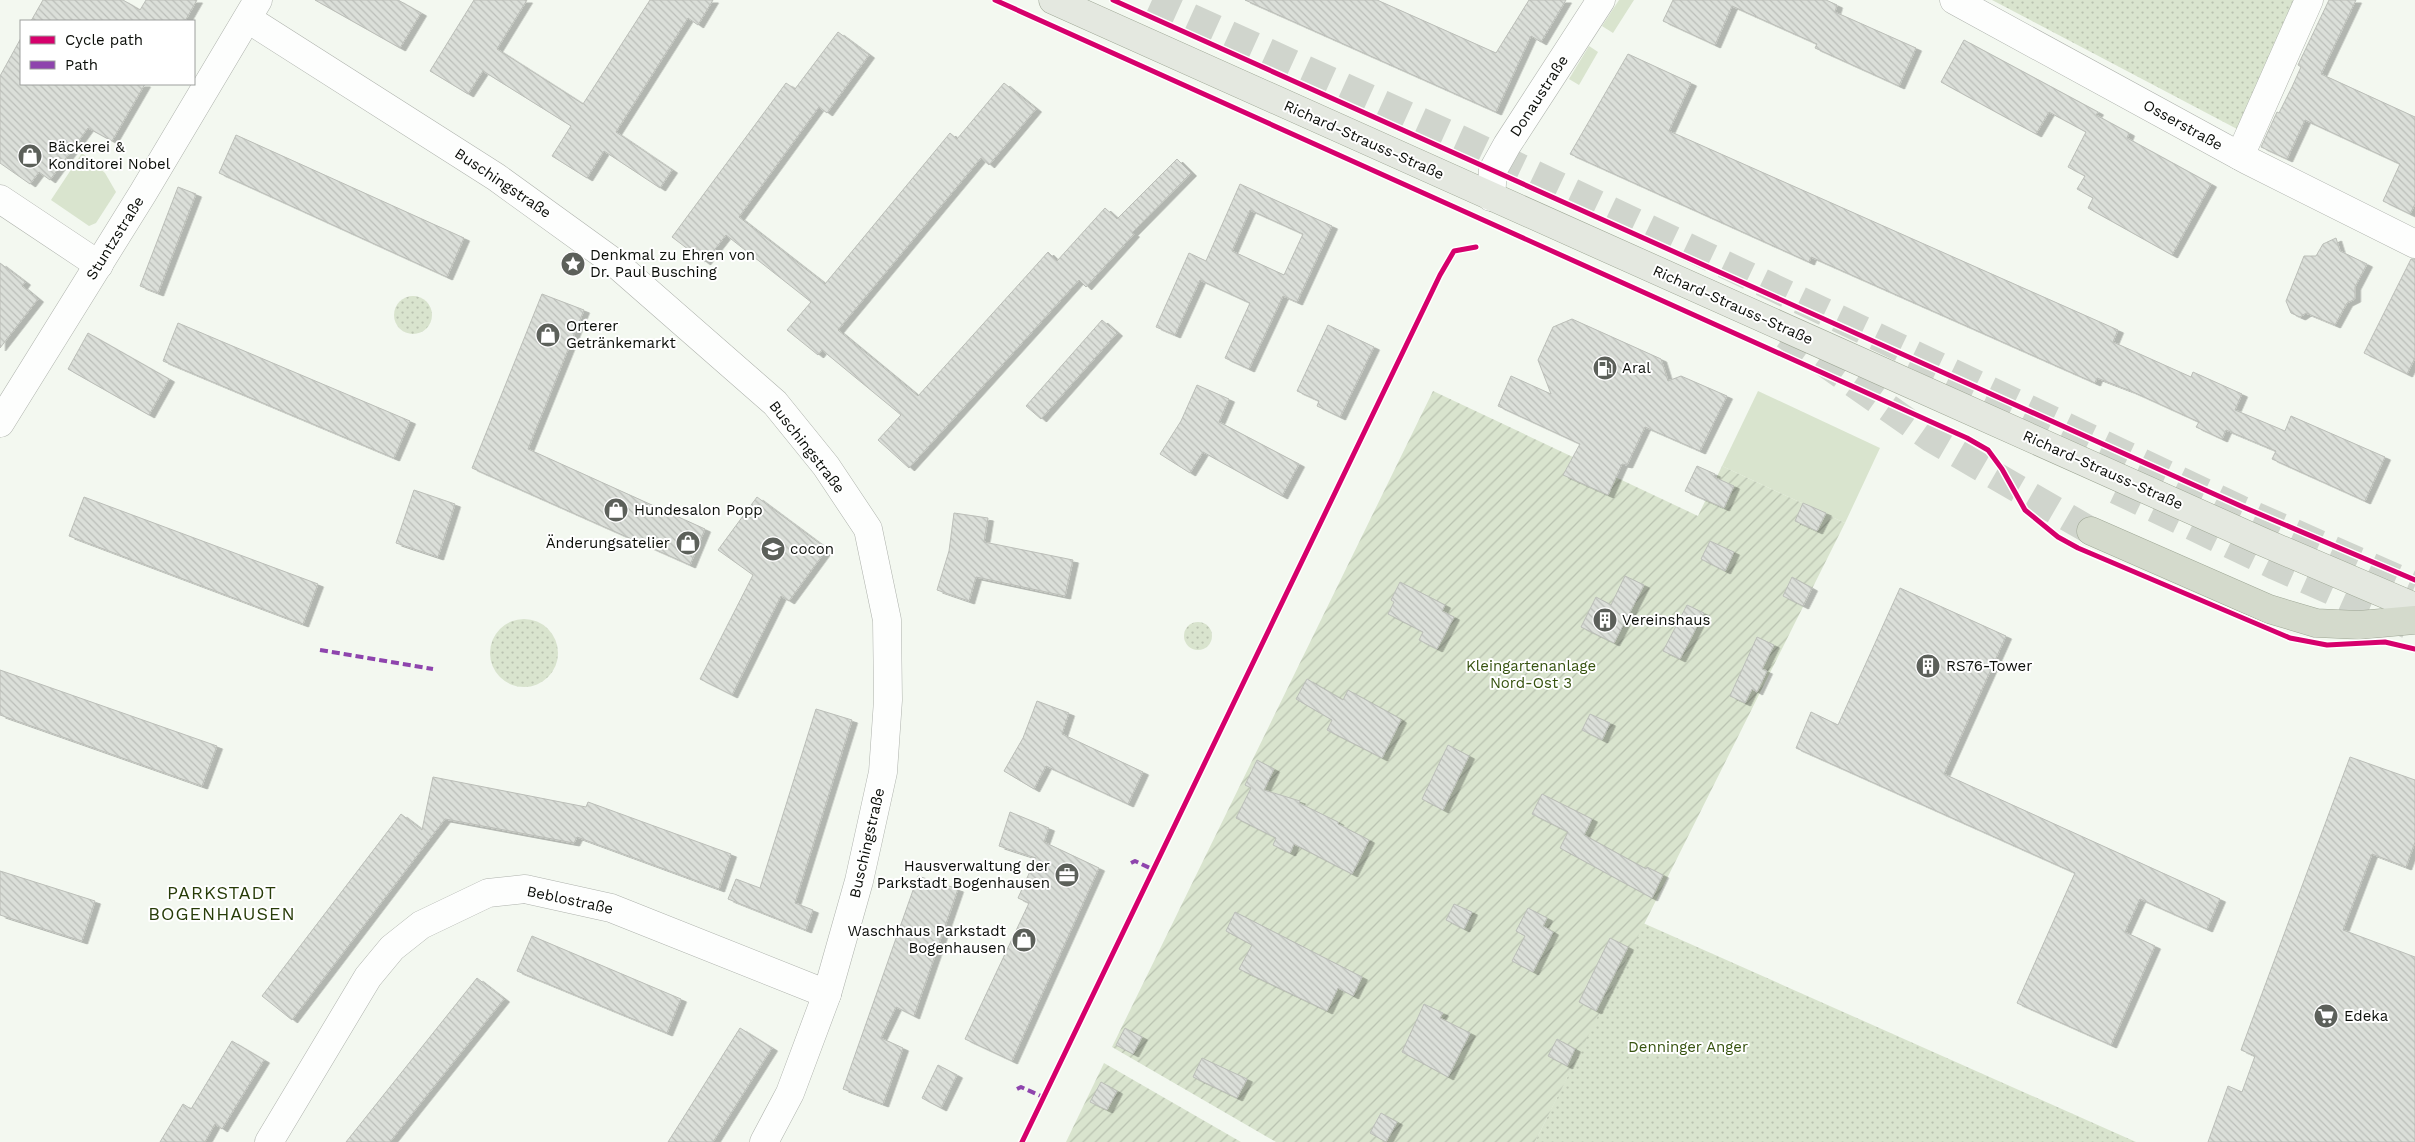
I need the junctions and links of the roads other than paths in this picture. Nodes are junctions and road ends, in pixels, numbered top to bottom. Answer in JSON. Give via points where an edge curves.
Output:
{"nodes":[{"id":1,"x":1053,"y":0,"type":"edge"},
{"id":2,"x":1601,"y":0,"type":"edge"},
{"id":3,"x":1954,"y":0,"type":"edge"},
{"id":4,"x":2310,"y":0,"type":"edge"},
{"id":5,"x":253,"y":10,"type":"edge"},
{"id":6,"x":2240,"y":156,"type":"junction"},
{"id":7,"x":1491,"y":197,"type":"junction"},
{"id":8,"x":0,"y":199,"type":"edge"},
{"id":9,"x":2414,"y":242,"type":"edge"},
{"id":10,"x":99,"y":265,"type":"junction"},
{"id":11,"x":0,"y":423,"type":"edge"},
{"id":12,"x":2091,"y":531,"type":"tunnel mouth"},
{"id":13,"x":2415,"y":607,"type":"edge"},
{"id":14,"x":2415,"y":620,"type":"edge"},
{"id":15,"x":827,"y":994,"type":"junction"},
{"id":16,"x":270,"y":1142,"type":"edge"},
{"id":17,"x":764,"y":1142,"type":"edge"}],
"edges":[{"from":1,"to":7,"type":"main road","name":"Richard-Strauss-Straße"},
{"from":2,"to":7,"type":"street","name":"Donaustraße","via":[[1493,170]]},
{"from":3,"to":6,"type":"street","name":"Osserstraße"},
{"from":4,"to":6,"type":"street"},
{"from":5,"to":10,"type":"street","name":"Stuntzstraße"},
{"from":5,"to":15,"type":"street","name":"Buschingstraße","via":[[615,263],[775,402],[826,466],[868,530],[887,620],[888,700],[883,772],[859,881]]},
{"from":6,"to":9,"type":"street","name":"Osserstraße"},
{"from":7,"to":13,"type":"main road","name":"Richard-Strauss-Straße"},
{"from":8,"to":10,"type":"street"},
{"from":10,"to":11,"type":"street","name":"Stuntzstraße"},
{"from":12,"to":14,"type":"highway","via":[[2269,609],[2316,623],[2359,625]]},
{"from":15,"to":16,"type":"street","name":"Beblostraße","via":[[611,908],[524,889],[488,893],[421,925],[392,948],[368,977]]},
{"from":15,"to":17,"type":"street","name":"Buschingstraße","via":[[790,1093]]}]}
